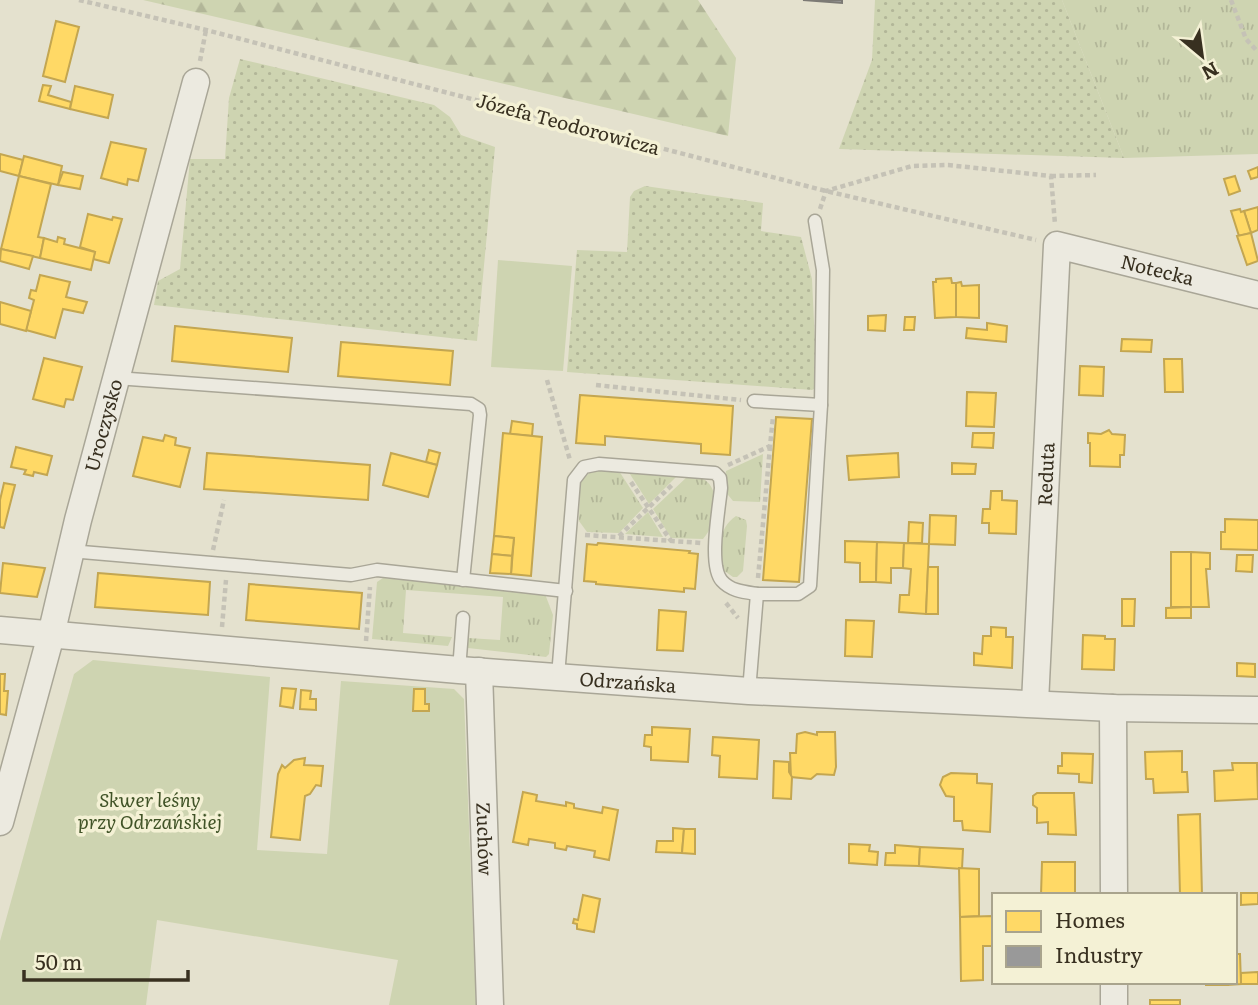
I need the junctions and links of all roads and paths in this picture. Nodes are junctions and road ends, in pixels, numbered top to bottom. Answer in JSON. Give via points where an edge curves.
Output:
{"nodes":[{"id":1,"x":79,"y":0,"type":"edge"},
{"id":2,"x":1231,"y":0,"type":"edge"},
{"id":3,"x":206,"y":30,"type":"junction"},
{"id":4,"x":1258,"y":52,"type":"edge"},
{"id":5,"x":196,"y":82,"type":"joint"},
{"id":6,"x":1096,"y":175,"type":"dead end"},
{"id":7,"x":1051,"y":176,"type":"junction"},
{"id":8,"x":826,"y":191,"type":"junction"},
{"id":9,"x":815,"y":221,"type":"dead end"},
{"id":10,"x":1057,"y":245,"type":"junction"},
{"id":11,"x":1258,"y":295,"type":"edge"},
{"id":12,"x":116,"y":378,"type":"junction"},
{"id":13,"x":596,"y":385,"type":"dead end"},
{"id":14,"x":754,"y":401,"type":"joint"},
{"id":15,"x":774,"y":402,"type":"junction"},
{"id":16,"x":821,"y":405,"type":"junction"},
{"id":17,"x":770,"y":446,"type":"junction"},
{"id":18,"x":621,"y":466,"type":"junction"},
{"id":19,"x":726,"y":466,"type":"dead end"},
{"id":20,"x":687,"y":471,"type":"junction"},
{"id":21,"x":224,"y":500,"type":"dead end"},
{"id":22,"x":649,"y":508,"type":"junction"},
{"id":23,"x":620,"y":536,"type":"junction"},
{"id":24,"x":671,"y":541,"type":"junction"},
{"id":25,"x":716,"y":545,"type":"junction"},
{"id":26,"x":583,"y":546,"type":"dead end"},
{"id":27,"x":70,"y":551,"type":"junction"},
{"id":28,"x":210,"y":563,"type":"junction"},
{"id":29,"x":226,"y":569,"type":"dead end"},
{"id":30,"x":368,"y":572,"type":"junction"},
{"id":31,"x":463,"y":580,"type":"junction"},
{"id":32,"x":566,"y":591,"type":"junction"},
{"id":33,"x":757,"y":594,"type":"junction"},
{"id":34,"x":723,"y":600,"type":"dead end"},
{"id":35,"x":463,"y":618,"type":"dead end"},
{"id":36,"x":744,"y":626,"type":"dead end"},
{"id":37,"x":221,"y":630,"type":"dead end"},
{"id":38,"x":0,"y":631,"type":"edge"},
{"id":39,"x":51,"y":635,"type":"junction"},
{"id":40,"x":366,"y":643,"type":"dead end"},
{"id":41,"x":469,"y":671,"type":"junction"},
{"id":42,"x":558,"y":676,"type":"junction"},
{"id":43,"x":748,"y":691,"type":"junction"},
{"id":44,"x":1035,"y":703,"type":"junction"},
{"id":45,"x":1113,"y":708,"type":"junction"},
{"id":46,"x":1258,"y":710,"type":"edge"},
{"id":47,"x":0,"y":822,"type":"edge"},
{"id":48,"x":1114,"y":893,"type":"edge"},
{"id":49,"x":1114,"y":984,"type":"edge"},
{"id":50,"x":490,"y":1005,"type":"edge"},
{"id":51,"x":1114,"y":1005,"type":"edge"}],
"edges":[{"from":1,"to":3,"type":"path","name":"Józefa Teodorowicza"},
{"from":2,"to":4,"type":"path","via":[[1246,39]]},
{"from":3,"to":5,"type":"path"},
{"from":3,"to":8,"type":"path","name":"Józefa Teodorowicza"},
{"from":5,"to":12,"type":"street","name":"Uroczysko"},
{"from":6,"to":7,"type":"path"},
{"from":7,"to":8,"type":"path","via":[[948,165],[912,166]]},
{"from":7,"to":10,"type":"path"},
{"from":8,"to":10,"type":"path","name":"Józefa Teodorowicza"},
{"from":9,"to":16,"type":"lane","via":[[823,270]]},
{"from":10,"to":11,"type":"street","name":"Notecka"},
{"from":10,"to":44,"type":"street","name":"Reduta"},
{"from":12,"to":27,"type":"street","name":"Uroczysko"},
{"from":12,"to":31,"type":"lane","via":[[471,404],[480,415]]},
{"from":13,"to":14,"type":"path"},
{"from":14,"to":15,"type":"lane"},
{"from":15,"to":16,"type":"lane"},
{"from":15,"to":17,"type":"path"},
{"from":16,"to":33,"type":"lane","via":[[810,586],[798,594]]},
{"from":17,"to":19,"type":"path"},
{"from":17,"to":33,"type":"path"},
{"from":18,"to":20,"type":"lane"},
{"from":18,"to":22,"type":"path"},
{"from":18,"to":32,"type":"lane","via":[[584,467],[574,480]]},
{"from":20,"to":22,"type":"path"},
{"from":20,"to":25,"type":"lane","via":[[715,472],[720,478]]},
{"from":21,"to":28,"type":"path"},
{"from":22,"to":23,"type":"path"},
{"from":22,"to":24,"type":"path"},
{"from":23,"to":24,"type":"path"},
{"from":23,"to":26,"type":"path","via":[[584,535]]},
{"from":24,"to":25,"type":"path"},
{"from":25,"to":33,"type":"lane","via":[[721,581]]},
{"from":27,"to":28,"type":"lane"},
{"from":27,"to":39,"type":"street","name":"Uroczysko"},
{"from":28,"to":30,"type":"lane","via":[[351,575]]},
{"from":29,"to":37,"type":"path"},
{"from":30,"to":31,"type":"lane"},
{"from":30,"to":40,"type":"path"},
{"from":31,"to":32,"type":"lane"},
{"from":32,"to":42,"type":"lane"},
{"from":33,"to":43,"type":"lane"},
{"from":34,"to":36,"type":"path"},
{"from":35,"to":41,"type":"lane"},
{"from":38,"to":39,"type":"street","name":"Odrzańska"},
{"from":39,"to":41,"type":"street","name":"Odrzańska"},
{"from":39,"to":47,"type":"street","name":"Uroczysko"},
{"from":41,"to":42,"type":"street","name":"Odrzańska"},
{"from":41,"to":50,"type":"street","name":"Zuchów"},
{"from":42,"to":43,"type":"street","name":"Odrzańska"},
{"from":43,"to":44,"type":"street","name":"Odrzańska"},
{"from":44,"to":45,"type":"street","name":"Odrzańska"},
{"from":45,"to":46,"type":"street","name":"Odrzańska"},
{"from":45,"to":48,"type":"street"},
{"from":49,"to":51,"type":"street"}]}
